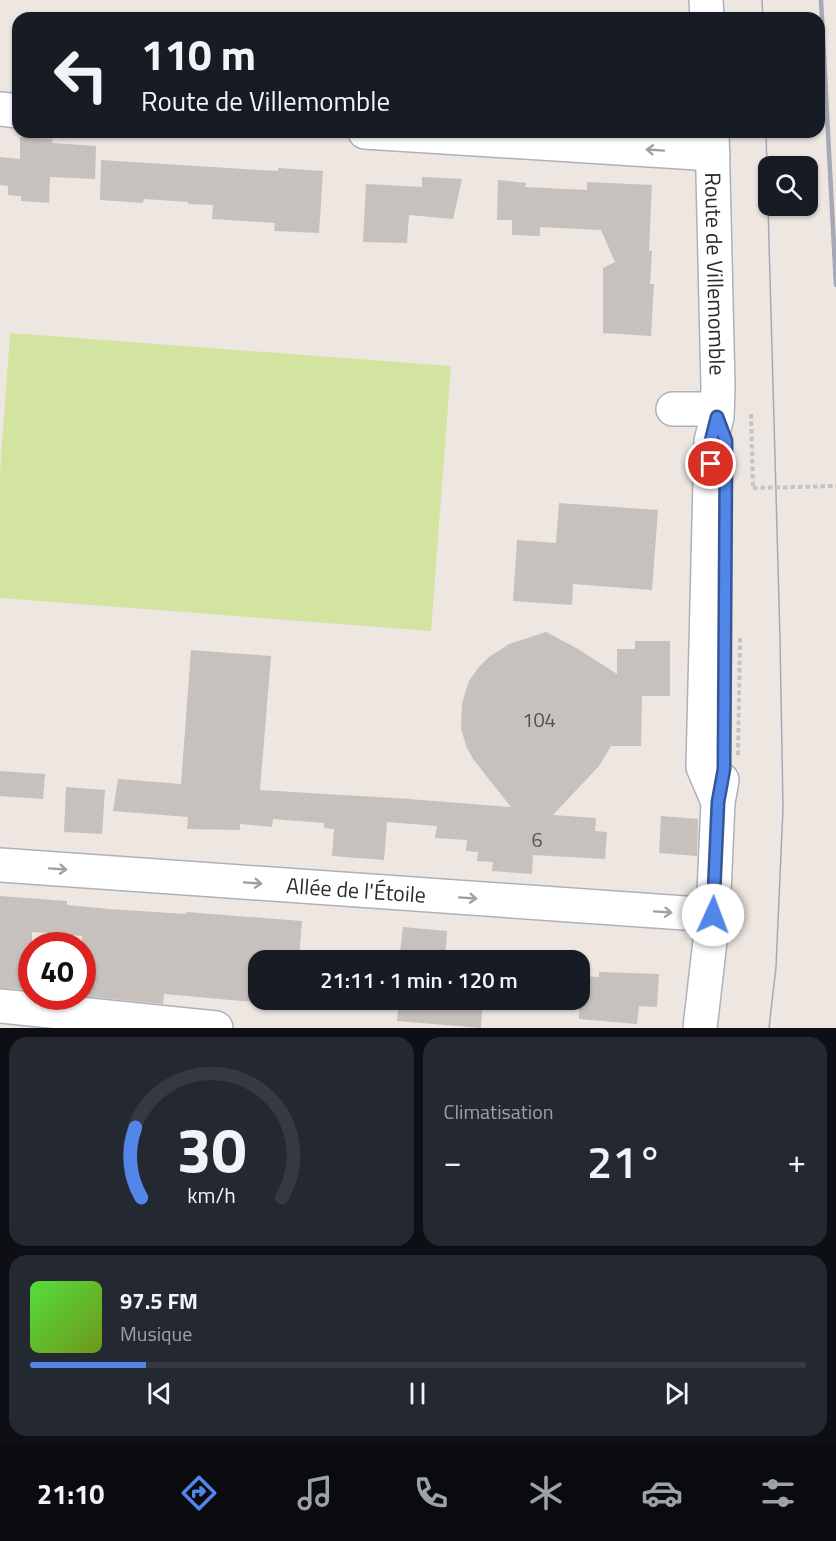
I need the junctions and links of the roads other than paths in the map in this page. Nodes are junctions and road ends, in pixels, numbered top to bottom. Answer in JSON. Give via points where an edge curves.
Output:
{"nodes":[{"id":1,"x":554,"y":138,"type":"edge"},
{"id":2,"x":712,"y":143,"type":"edge"},
{"id":3,"x":673,"y":409,"type":"dead end"},
{"id":4,"x":717,"y":413,"type":"junction"},
{"id":5,"x":0,"y":865,"type":"edge"},
{"id":6,"x":713,"y":915,"type":"junction"},
{"id":7,"x":0,"y":1006,"type":"edge"},
{"id":8,"x":216,"y":1028,"type":"edge"},
{"id":9,"x":700,"y":1028,"type":"edge"}],
"edges":[{"from":2,"to":1,"type":"street","one_way":true},
{"from":2,"to":4,"type":"street","name":"Route de Villemomble"},
{"from":3,"to":4,"type":"street"},
{"from":4,"to":6,"type":"street","name":"Route de Villemomble","via":[[711,441],[703,767],[718,802]]},
{"from":5,"to":6,"type":"street","name":"Allée de l'Étoile","one_way":true},
{"from":6,"to":9,"type":"street","name":"Route de Villemomble"},
{"from":7,"to":8,"type":"street"}]}
